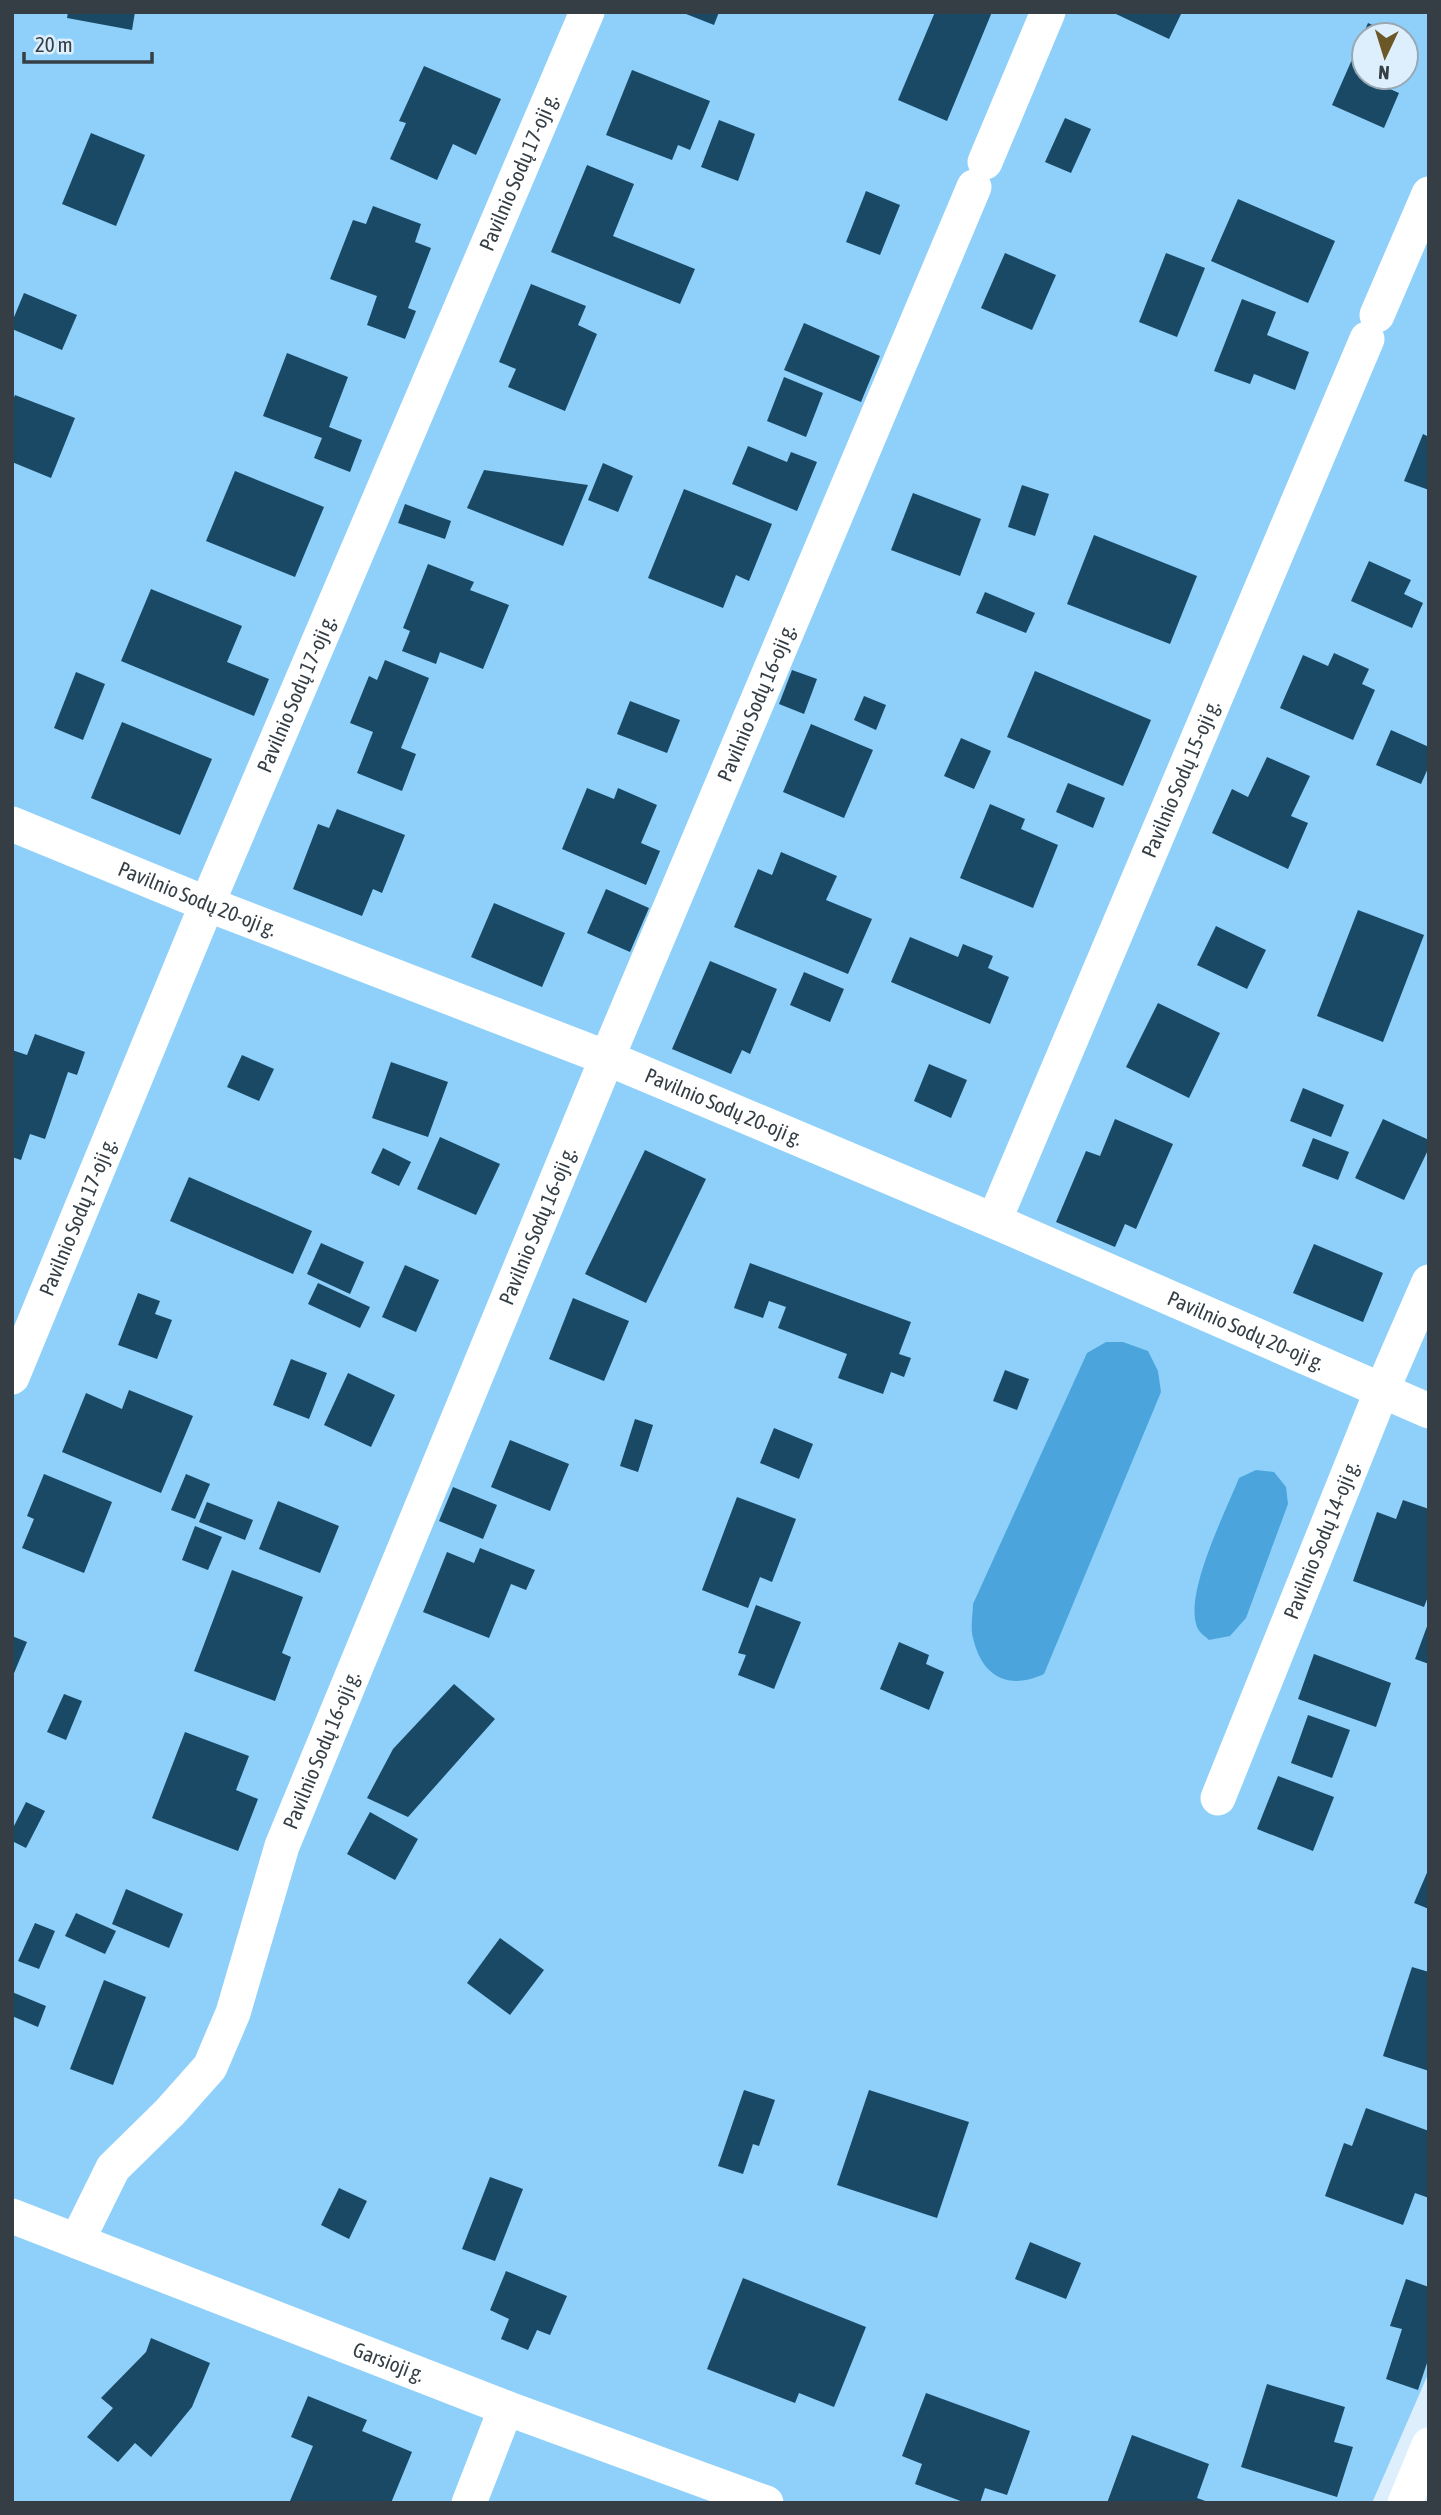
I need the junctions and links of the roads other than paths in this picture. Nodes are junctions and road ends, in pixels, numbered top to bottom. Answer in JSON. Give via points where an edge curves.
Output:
{"nodes":[{"id":1,"x":587,"y":12,"type":"edge"},
{"id":2,"x":1048,"y":12,"type":"edge"},
{"id":3,"x":1429,"y":194,"type":"edge"},
{"id":4,"x":12,"y":824,"type":"edge"},
{"id":5,"x":207,"y":904,"type":"junction"},
{"id":6,"x":607,"y":1058,"type":"junction"},
{"id":7,"x":994,"y":1221,"type":"junction"},
{"id":8,"x":1429,"y":1282,"type":"edge"},
{"id":9,"x":12,"y":1377,"type":"edge"},
{"id":10,"x":1382,"y":1390,"type":"junction"},
{"id":11,"x":1429,"y":1411,"type":"edge"},
{"id":12,"x":1218,"y":1798,"type":"dead end"},
{"id":13,"x":12,"y":2216,"type":"edge"},
{"id":14,"x":77,"y":2241,"type":"junction"},
{"id":15,"x":506,"y":2408,"type":"junction"},
{"id":16,"x":1429,"y":2445,"type":"edge"},
{"id":17,"x":469,"y":2503,"type":"edge"},
{"id":18,"x":766,"y":2503,"type":"edge"},
{"id":19,"x":1405,"y":2503,"type":"edge"}],
"edges":[{"from":1,"to":5,"type":"street","name":"Pavilnio Sodų 17-oji g."},
{"from":2,"to":6,"type":"street","name":"Pavilnio Sodų 16-oji g."},
{"from":3,"to":7,"type":"street","name":"Pavilnio Sodų 15-oji g."},
{"from":4,"to":5,"type":"street","name":"Pavilnio Sodų 20-oji g."},
{"from":5,"to":6,"type":"street","name":"Pavilnio Sodų 20-oji g."},
{"from":5,"to":9,"type":"street","name":"Pavilnio Sodų 17-oji g."},
{"from":6,"to":7,"type":"street","name":"Pavilnio Sodų 20-oji g."},
{"from":6,"to":14,"type":"street","name":"Pavilnio Sodų 16-oji g.","via":[[282,1846],[233,2013],[209,2067],[113,2168]]},
{"from":7,"to":10,"type":"street","name":"Pavilnio Sodų 20-oji g."},
{"from":8,"to":10,"type":"street","name":"Pavilnio Sodų 14-oji g."},
{"from":10,"to":11,"type":"street","name":"Pavilnio Sodų 20-oji g."},
{"from":10,"to":12,"type":"street","name":"Pavilnio Sodų 14-oji g."},
{"from":13,"to":14,"type":"street","name":"Garsioji g."},
{"from":14,"to":15,"type":"street","name":"Garsioji g."},
{"from":15,"to":17,"type":"street"},
{"from":15,"to":18,"type":"street","name":"Garsioji g."},
{"from":16,"to":19,"type":"street"}]}
